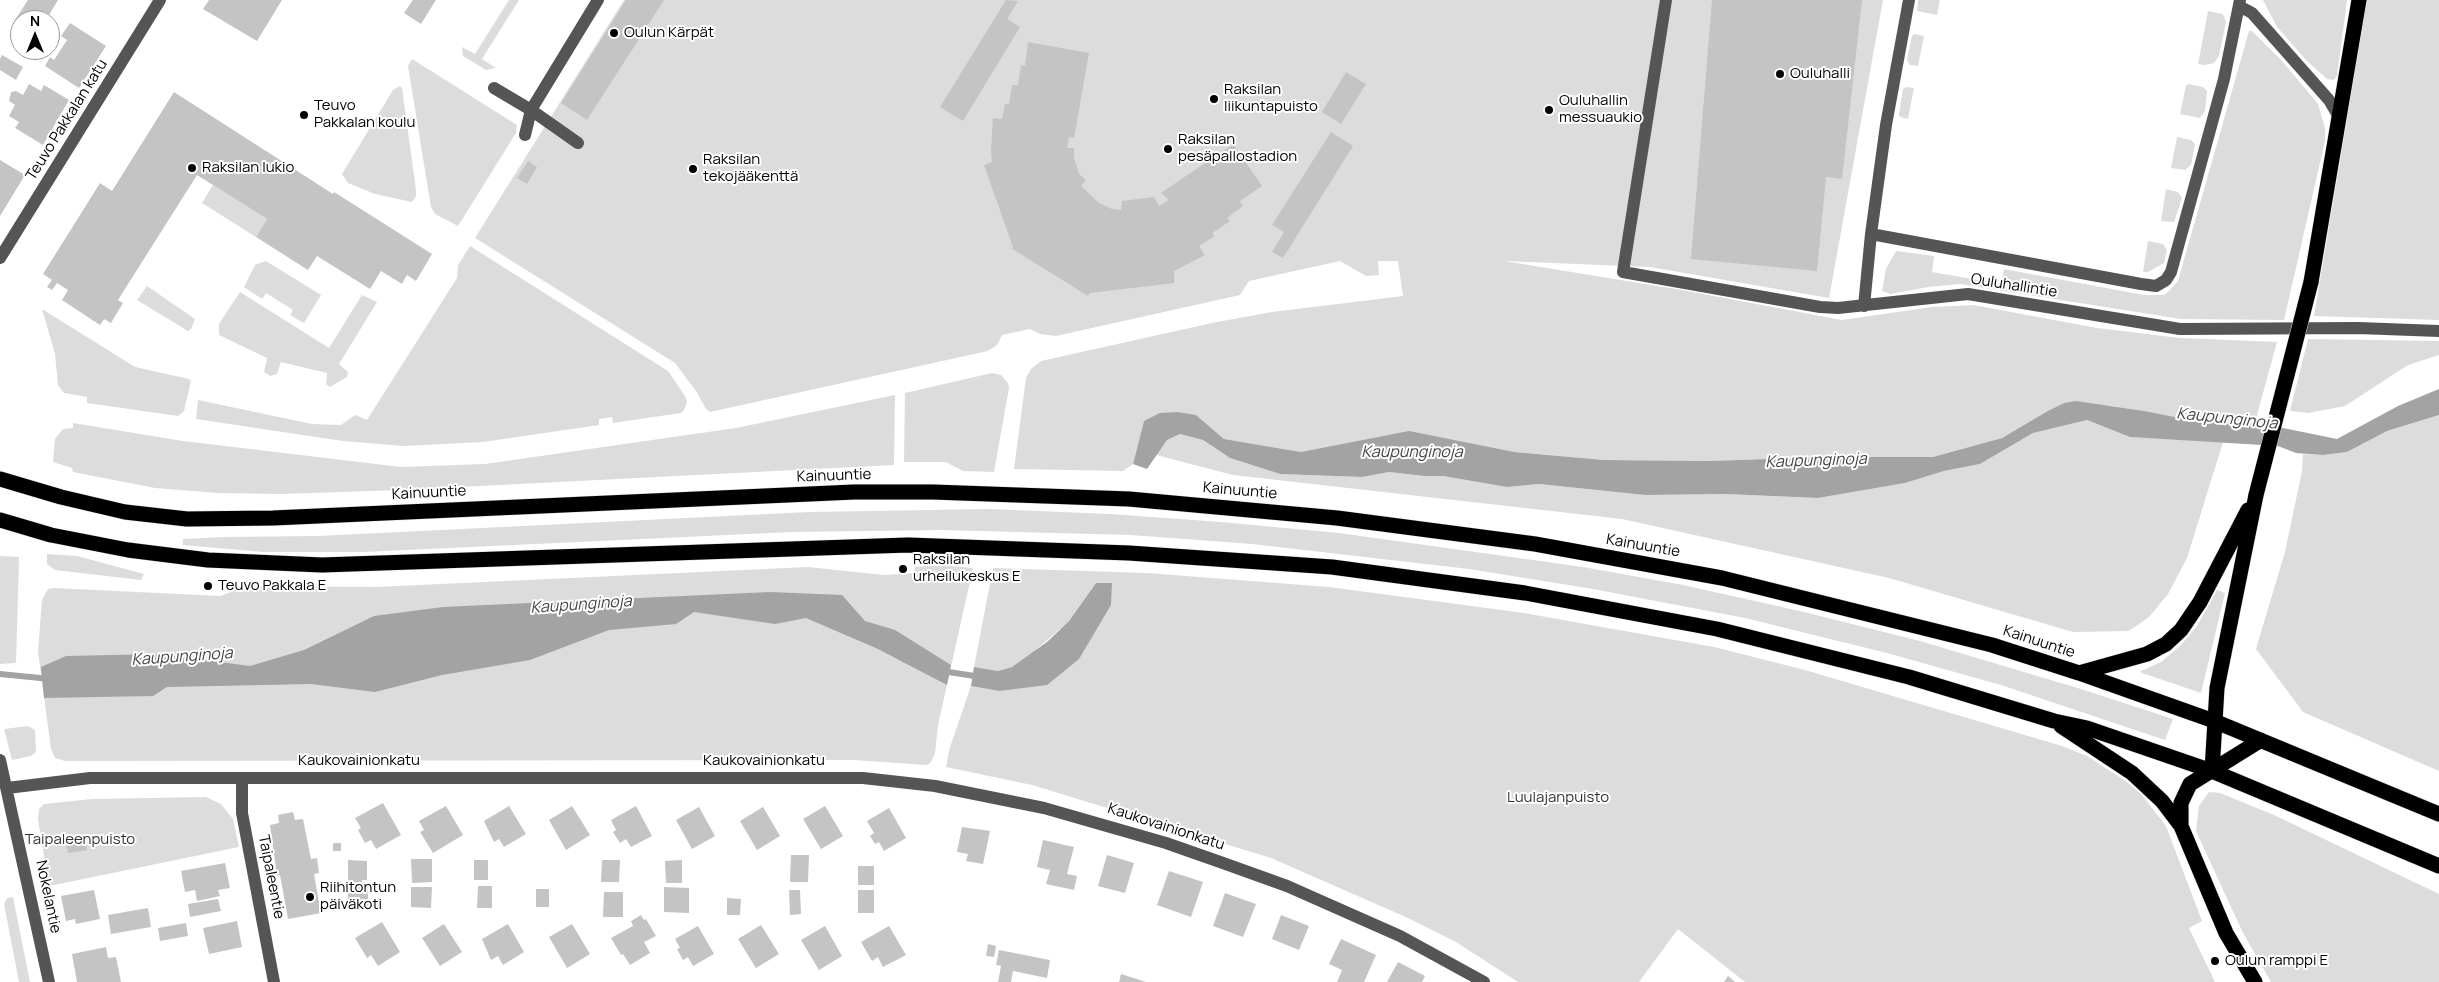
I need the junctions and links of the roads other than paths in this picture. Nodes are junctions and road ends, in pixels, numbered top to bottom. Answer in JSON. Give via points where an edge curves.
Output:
{"nodes":[{"id":1,"x":160,"y":0,"type":"edge"},
{"id":2,"x":598,"y":0,"type":"edge"},
{"id":3,"x":1666,"y":0,"type":"edge"},
{"id":4,"x":1909,"y":0,"type":"edge"},
{"id":5,"x":2359,"y":0,"type":"edge"},
{"id":6,"x":2239,"y":3,"type":"edge"},
{"id":7,"x":494,"y":88,"type":"dead end"},
{"id":8,"x":531,"y":110,"type":"junction"},
{"id":9,"x":2339,"y":117,"type":"junction"},
{"id":10,"x":525,"y":135,"type":"dead end"},
{"id":11,"x":578,"y":143,"type":"dead end"},
{"id":12,"x":1870,"y":234,"type":"junction"},
{"id":13,"x":0,"y":258,"type":"edge"},
{"id":14,"x":1864,"y":306,"type":"junction"},
{"id":15,"x":2439,"y":331,"type":"edge"},
{"id":16,"x":0,"y":479,"type":"edge"},
{"id":17,"x":2256,"y":495,"type":"junction"},
{"id":18,"x":0,"y":520,"type":"edge"},
{"id":19,"x":2078,"y":673,"type":"junction"},
{"id":20,"x":2054,"y":720,"type":"junction"},
{"id":21,"x":2214,"y":721,"type":"junction"},
{"id":22,"x":2261,"y":740,"type":"junction"},
{"id":23,"x":0,"y":760,"type":"edge"},
{"id":24,"x":2212,"y":771,"type":"junction"},
{"id":25,"x":242,"y":778,"type":"junction"},
{"id":26,"x":7,"y":788,"type":"junction"},
{"id":27,"x":2439,"y":814,"type":"edge"},
{"id":28,"x":2180,"y":826,"type":"junction"},
{"id":29,"x":2439,"y":866,"type":"edge"},
{"id":30,"x":49,"y":982,"type":"edge"},
{"id":31,"x":274,"y":982,"type":"edge"},
{"id":32,"x":1484,"y":982,"type":"edge"},
{"id":33,"x":2254,"y":982,"type":"edge"}],
"edges":[{"from":1,"to":13,"type":"street","name":"Teuvo Pakkalan katu"},
{"from":2,"to":8,"type":"street"},
{"from":3,"to":14,"type":"street","name":"Ouluhallintie","via":[[1623,272],[1820,307]]},
{"from":4,"to":12,"type":"street"},
{"from":5,"to":9,"type":"highway"},
{"from":6,"to":9,"type":"street","via":[[2252,13],[2329,100]]},
{"from":6,"to":12,"type":"street","via":[[2224,79],[2171,272],[2166,280],[2156,286],[2141,284]]},
{"from":7,"to":8,"type":"street"},
{"from":8,"to":10,"type":"street"},
{"from":8,"to":11,"type":"street"},
{"from":9,"to":17,"type":"highway","bridge":true,"via":[[2311,282]]},
{"from":12,"to":14,"type":"street"},
{"from":14,"to":15,"type":"street","name":"Ouluhallintie","via":[[1968,294],[2172,328]]},
{"from":16,"to":19,"type":"highway","name":"Kainuuntie","via":[[126,512],[205,520],[834,493],[933,492],[1129,499],[1317,516],[1535,544],[1722,578],[1992,645]]},
{"from":17,"to":19,"type":"highway","via":[[2200,602],[2181,630],[2166,644],[2147,654]]},
{"from":17,"to":21,"type":"highway","via":[[2217,688]]},
{"from":18,"to":20,"type":"highway","via":[[51,535],[128,550],[208,560],[322,565],[908,545],[1129,553],[1332,567],[1525,593],[1717,628],[1909,677]]},
{"from":19,"to":21,"type":"highway","name":"Kainuuntie"},
{"from":20,"to":24,"type":"highway","via":[[2087,728]]},
{"from":20,"to":28,"type":"highway","via":[[2132,773],[2162,801]]},
{"from":21,"to":22,"type":"highway","name":"Kainuuntie"},
{"from":21,"to":24,"type":"highway"},
{"from":22,"to":24,"type":"highway"},
{"from":22,"to":27,"type":"highway","name":"Kainuuntie"},
{"from":23,"to":26,"type":"street","name":"Nokelantie"},
{"from":24,"to":28,"type":"highway","via":[[2190,784],[2184,793]]},
{"from":24,"to":29,"type":"highway"},
{"from":25,"to":26,"type":"street","name":"Kaukovainionkatu","via":[[90,778]]},
{"from":25,"to":31,"type":"street","name":"Taipaleentie","via":[[242,813]]},
{"from":25,"to":32,"type":"street","name":"Kaukovainionkatu","via":[[864,778],[935,786],[1044,808],[1166,843],[1251,872],[1400,936]]},
{"from":26,"to":30,"type":"street","name":"Nokelantie"},
{"from":28,"to":33,"type":"highway","via":[[2226,933]]}]}
